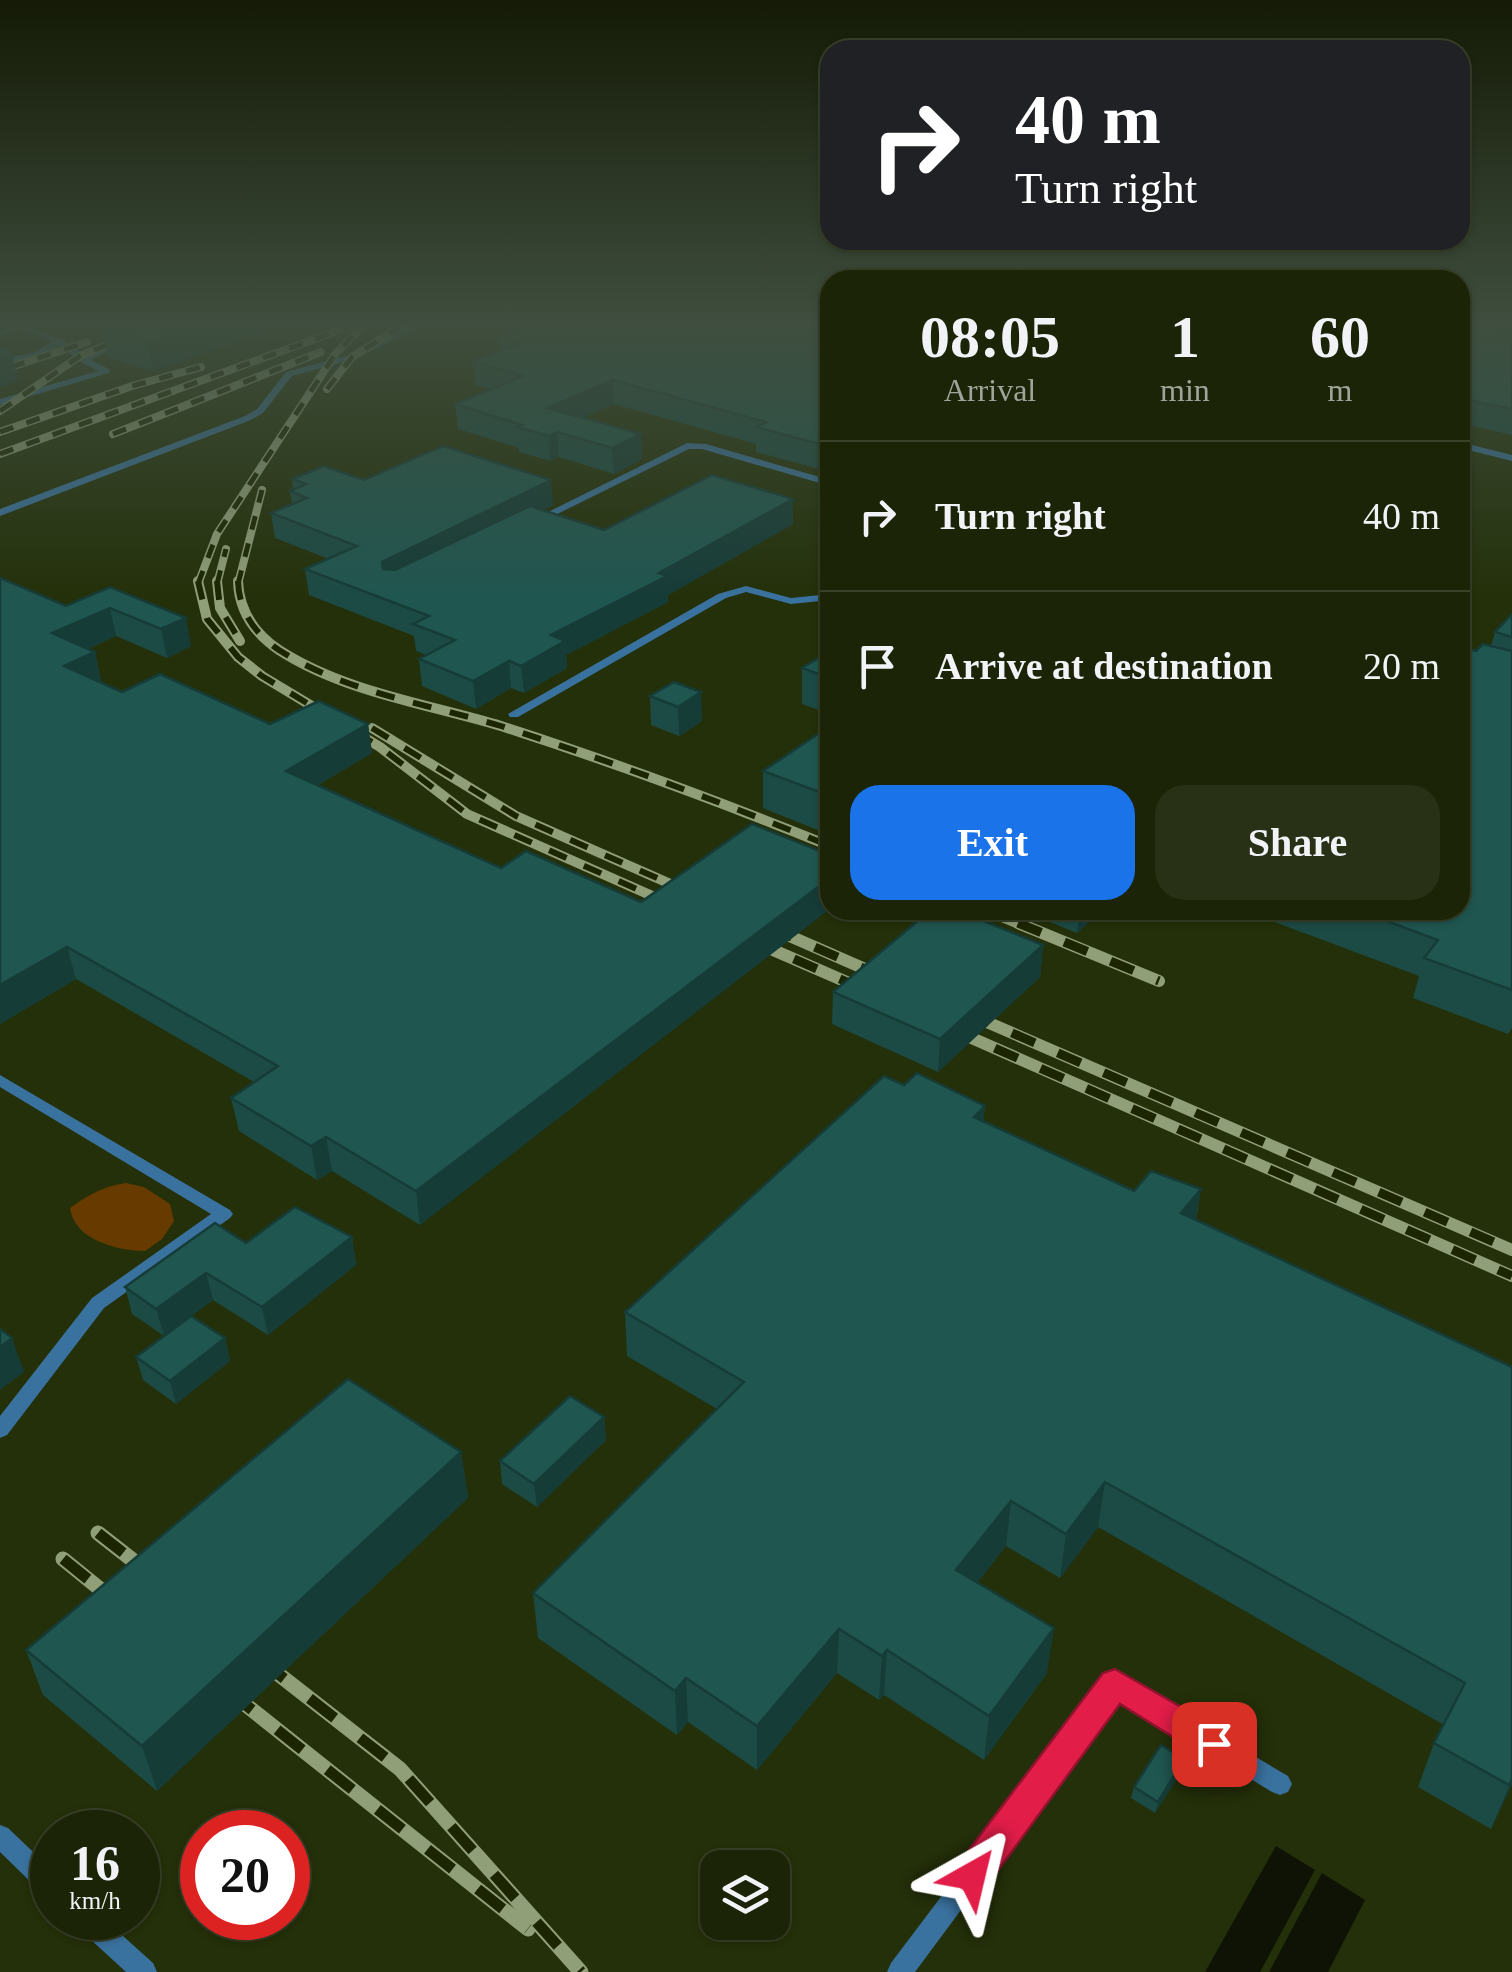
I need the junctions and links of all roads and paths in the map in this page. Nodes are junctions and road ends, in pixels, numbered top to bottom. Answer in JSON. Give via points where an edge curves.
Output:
{"nodes":[{"id":1,"x":252,"y":415,"type":"edge"},
{"id":2,"x":1470,"y":448,"type":"edge"},
{"id":3,"x":1512,"y":458,"type":"edge"},
{"id":4,"x":820,"y":480,"type":"edge"},
{"id":5,"x":0,"y":513,"type":"edge"},
{"id":6,"x":531,"y":523,"type":"edge"},
{"id":7,"x":820,"y":598,"type":"edge"},
{"id":8,"x":514,"y":714,"type":"dead end"},
{"id":9,"x":0,"y":1080,"type":"edge"},
{"id":10,"x":0,"y":1430,"type":"edge"},
{"id":11,"x":1280,"y":1784,"type":"dead end"},
{"id":12,"x":0,"y":1836,"type":"edge"},
{"id":13,"x":30,"y":1865,"type":"edge"},
{"id":14,"x":110,"y":1940,"type":"edge"},
{"id":15,"x":144,"y":1972,"type":"edge"},
{"id":16,"x":900,"y":1972,"type":"edge"}],
"edges":[{"from":1,"to":5,"type":"lane"},
{"from":2,"to":3,"type":"lane"},
{"from":4,"to":6,"type":"lane","via":[[687,446]]},
{"from":7,"to":8,"type":"lane","via":[[791,601],[746,590],[722,596]]},
{"from":9,"to":10,"type":"lane","via":[[224,1214],[98,1303]]},
{"from":11,"to":16,"type":"lane","via":[[1115,1684]]},
{"from":12,"to":13,"type":"lane"},
{"from":14,"to":15,"type":"lane"}]}
